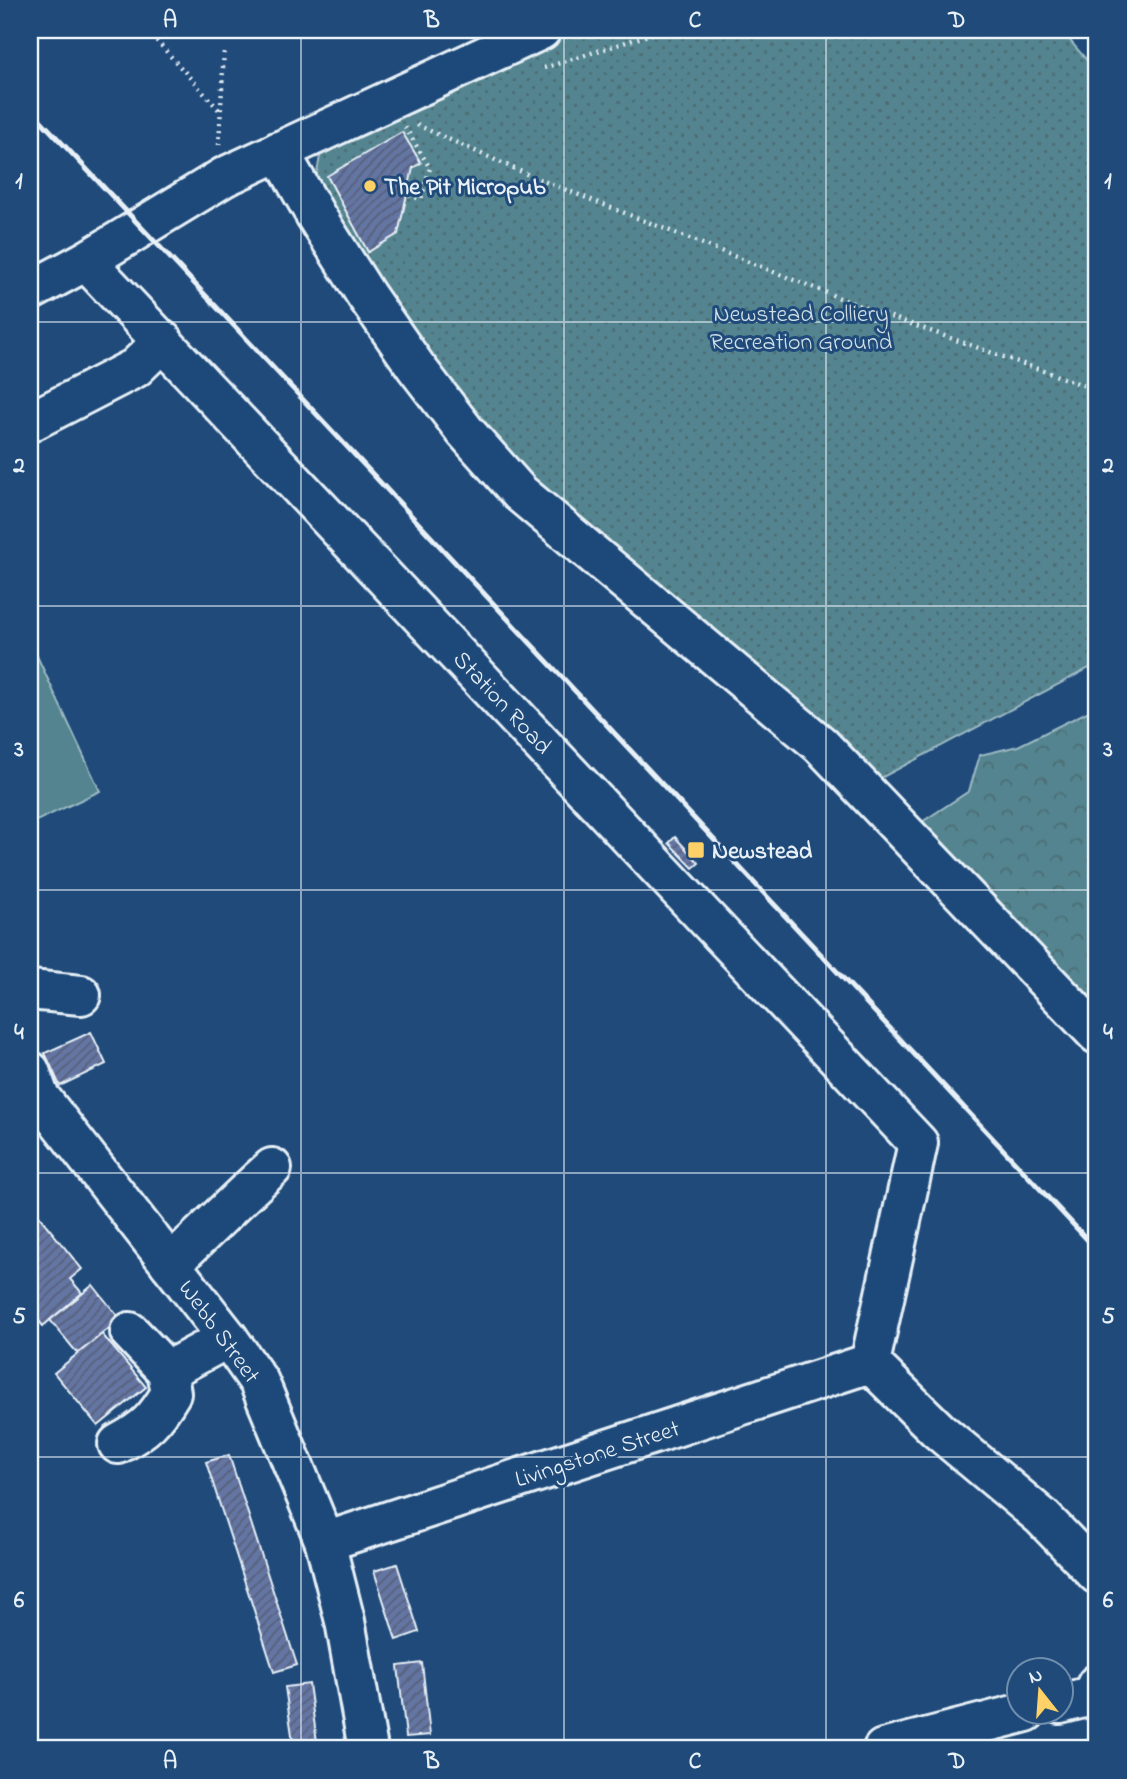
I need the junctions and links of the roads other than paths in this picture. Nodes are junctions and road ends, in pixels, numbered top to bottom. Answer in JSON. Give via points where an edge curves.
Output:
{"nodes":[{"id":1,"x":541,"y":30,"type":"edge"},
{"id":2,"x":279,"y":151,"type":"junction"},
{"id":3,"x":86,"y":261,"type":"junction"},
{"id":4,"x":30,"y":291,"type":"edge"},
{"id":5,"x":163,"y":341,"type":"junction"},
{"id":6,"x":30,"y":422,"type":"edge"},
{"id":7,"x":30,"y":990,"type":"edge"},
{"id":8,"x":81,"y":995,"type":"dead end"},
{"id":9,"x":1097,"y":1034,"type":"edge"},
{"id":10,"x":30,"y":1071,"type":"edge"},
{"id":11,"x":272,"y":1168,"type":"dead end"},
{"id":12,"x":170,"y":1264,"type":"junction"},
{"id":13,"x":131,"y":1332,"type":"dead end"},
{"id":14,"x":228,"y":1338,"type":"junction"},
{"id":15,"x":870,"y":1363,"type":"junction"},
{"id":16,"x":167,"y":1371,"type":"junction"},
{"id":17,"x":118,"y":1444,"type":"dead end"},
{"id":18,"x":325,"y":1542,"type":"junction"},
{"id":19,"x":1097,"y":1574,"type":"edge"},
{"id":20,"x":1097,"y":1684,"type":"edge"},
{"id":21,"x":1074,"y":1700,"type":"edge"},
{"id":22,"x":1004,"y":1719,"type":"edge"},
{"id":23,"x":368,"y":1749,"type":"edge"},
{"id":24,"x":883,"y":1749,"type":"edge"}],
"edges":[{"from":1,"to":2,"type":"street","via":[[387,112]]},
{"from":2,"to":3,"type":"street","via":[[224,177]]},
{"from":2,"to":9,"type":"street","via":[[359,284],[416,367],[520,493],[821,745]]},
{"from":3,"to":4,"type":"street"},
{"from":3,"to":5,"type":"street","name":"Station Road"},
{"from":5,"to":6,"type":"street","via":[[135,368]]},
{"from":5,"to":15,"type":"street","name":"Station Road","via":[[918,1143]]},
{"from":7,"to":8,"type":"street"},
{"from":10,"to":12,"type":"street","name":"Webb Street","via":[[39,1096]]},
{"from":11,"to":12,"type":"street"},
{"from":12,"to":14,"type":"street","name":"Webb Street"},
{"from":13,"to":16,"type":"street"},
{"from":14,"to":16,"type":"street"},
{"from":14,"to":18,"type":"street","name":"Webb Street","via":[[259,1382]]},
{"from":15,"to":18,"type":"street","name":"Livingstone Street"},
{"from":15,"to":19,"type":"street","via":[[938,1430],[1042,1517]]},
{"from":16,"to":17,"type":"street","via":[[171,1393],[158,1415]]},
{"from":18,"to":23,"type":"street","name":"Webb Street","via":[[345,1621]]},
{"from":20,"to":21,"type":"street","via":[[1091,1696]]},
{"from":22,"to":24,"type":"street"}]}
